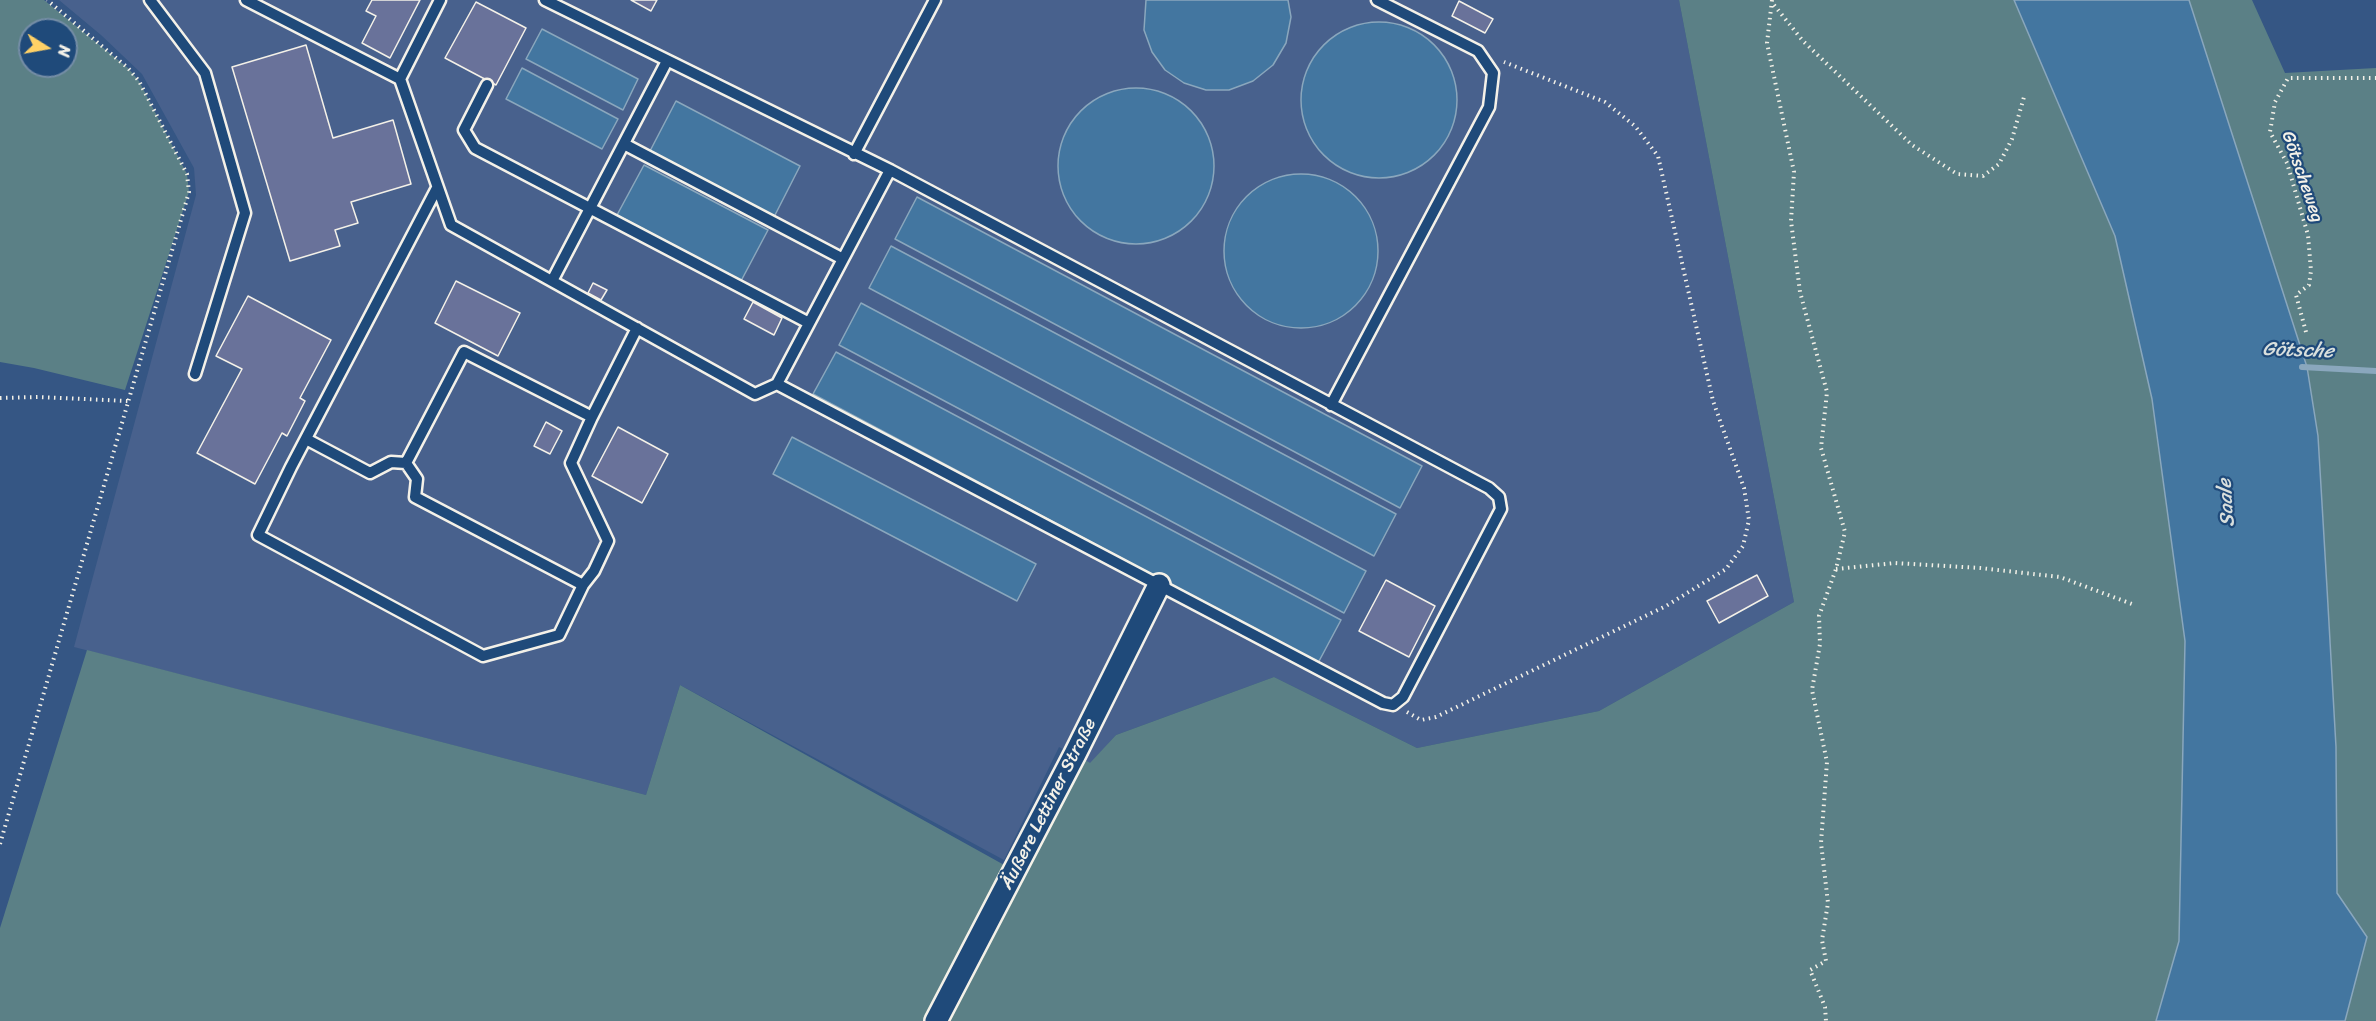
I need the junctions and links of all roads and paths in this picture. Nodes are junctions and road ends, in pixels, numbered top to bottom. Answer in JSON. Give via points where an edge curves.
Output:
{"nodes":[{"id":1,"x":47,"y":0,"type":"edge"},
{"id":2,"x":150,"y":0,"type":"edge"},
{"id":3,"x":246,"y":0,"type":"edge"},
{"id":4,"x":440,"y":0,"type":"edge"},
{"id":5,"x":545,"y":0,"type":"edge"},
{"id":6,"x":935,"y":0,"type":"edge"},
{"id":7,"x":1377,"y":0,"type":"edge"},
{"id":8,"x":1773,"y":2,"type":"edge"},
{"id":9,"x":1478,"y":51,"type":"junction"},
{"id":10,"x":667,"y":61,"type":"junction"},
{"id":11,"x":2376,"y":78,"type":"edge"},
{"id":12,"x":400,"y":79,"type":"junction"},
{"id":13,"x":487,"y":85,"type":"dead end"},
{"id":14,"x":2024,"y":97,"type":"dead end"},
{"id":15,"x":624,"y":144,"type":"junction"},
{"id":16,"x":854,"y":154,"type":"junction"},
{"id":17,"x":890,"y":170,"type":"junction"},
{"id":18,"x":437,"y":188,"type":"junction"},
{"id":19,"x":590,"y":209,"type":"junction"},
{"id":20,"x":843,"y":259,"type":"junction"},
{"id":21,"x":552,"y":281,"type":"junction"},
{"id":22,"x":809,"y":323,"type":"junction"},
{"id":23,"x":637,"y":328,"type":"junction"},
{"id":24,"x":2306,"y":332,"type":"dead end"},
{"id":25,"x":195,"y":374,"type":"dead end"},
{"id":26,"x":777,"y":384,"type":"junction"},
{"id":27,"x":0,"y":398,"type":"edge"},
{"id":28,"x":128,"y":401,"type":"junction"},
{"id":29,"x":1331,"y":405,"type":"junction"},
{"id":30,"x":592,"y":417,"type":"junction"},
{"id":31,"x":306,"y":439,"type":"junction"},
{"id":32,"x":406,"y":463,"type":"junction"},
{"id":33,"x":1836,"y":569,"type":"junction"},
{"id":34,"x":583,"y":585,"type":"junction"},
{"id":35,"x":1159,"y":585,"type":"junction"},
{"id":36,"x":2132,"y":604,"type":"dead end"},
{"id":37,"x":1393,"y":705,"type":"junction"},
{"id":38,"x":0,"y":844,"type":"edge"},
{"id":39,"x":936,"y":1021,"type":"edge"},
{"id":40,"x":1826,"y":1021,"type":"edge"}],
"edges":[{"from":1,"to":28,"type":"path","via":[[139,81],[187,174],[189,192]]},
{"from":2,"to":25,"type":"lane","via":[[205,73],[245,213]]},
{"from":3,"to":12,"type":"lane"},
{"from":4,"to":12,"type":"lane"},
{"from":5,"to":10,"type":"lane"},
{"from":6,"to":16,"type":"lane"},
{"from":7,"to":9,"type":"lane"},
{"from":8,"to":14,"type":"path","via":[[1803,41],[1912,145],[1957,174],[1983,176],[1999,164],[2012,140]]},
{"from":8,"to":33,"type":"path","via":[[1767,43],[1794,172],[1791,221],[1799,280],[1827,392],[1821,448],[1845,532]]},
{"from":9,"to":29,"type":"lane","via":[[1493,73],[1489,107]]},
{"from":9,"to":37,"type":"path","via":[[1605,102],[1635,126],[1658,156],[1713,401],[1744,488],[1749,520],[1743,546],[1726,569],[1666,606],[1436,717],[1421,720]]},
{"from":10,"to":15,"type":"lane"},
{"from":10,"to":16,"type":"lane"},
{"from":11,"to":24,"type":"path","name":"Götscheweg","via":[[2288,78],[2275,102],[2270,132],[2287,163],[2308,235],[2312,271],[2309,285],[2296,295]]},
{"from":12,"to":18,"type":"lane"},
{"from":13,"to":19,"type":"lane","via":[[464,130],[475,148]]},
{"from":15,"to":19,"type":"lane"},
{"from":15,"to":20,"type":"lane"},
{"from":16,"to":17,"type":"lane"},
{"from":17,"to":20,"type":"lane"},
{"from":17,"to":29,"type":"lane"},
{"from":18,"to":21,"type":"lane","via":[[451,225]]},
{"from":18,"to":31,"type":"lane"},
{"from":19,"to":21,"type":"lane"},
{"from":19,"to":22,"type":"lane"},
{"from":20,"to":22,"type":"lane"},
{"from":21,"to":23,"type":"lane"},
{"from":22,"to":26,"type":"lane"},
{"from":23,"to":26,"type":"lane","via":[[754,394]]},
{"from":23,"to":30,"type":"lane"},
{"from":26,"to":35,"type":"lane"},
{"from":27,"to":28,"type":"path"},
{"from":28,"to":38,"type":"path"},
{"from":29,"to":37,"type":"lane","via":[[1489,488],[1498,497],[1501,509],[1403,697]]},
{"from":30,"to":32,"type":"lane","via":[[464,352]]},
{"from":30,"to":34,"type":"lane","via":[[571,463],[608,541]]},
{"from":31,"to":32,"type":"lane","via":[[370,473],[391,462]]},
{"from":31,"to":34,"type":"lane","via":[[258,535],[462,645],[483,656],[559,635]]},
{"from":32,"to":34,"type":"lane","via":[[417,479],[415,496]]},
{"from":33,"to":36,"type":"path","via":[[1895,563],[2060,577]]},
{"from":33,"to":40,"type":"path","via":[[1819,616],[1820,644],[1812,690],[1827,762],[1821,843],[1828,903],[1822,940],[1826,961],[1809,970],[1825,1006]]},
{"from":35,"to":37,"type":"lane"},
{"from":35,"to":39,"type":"street","name":"Äußere Lettiner Straße"}]}
